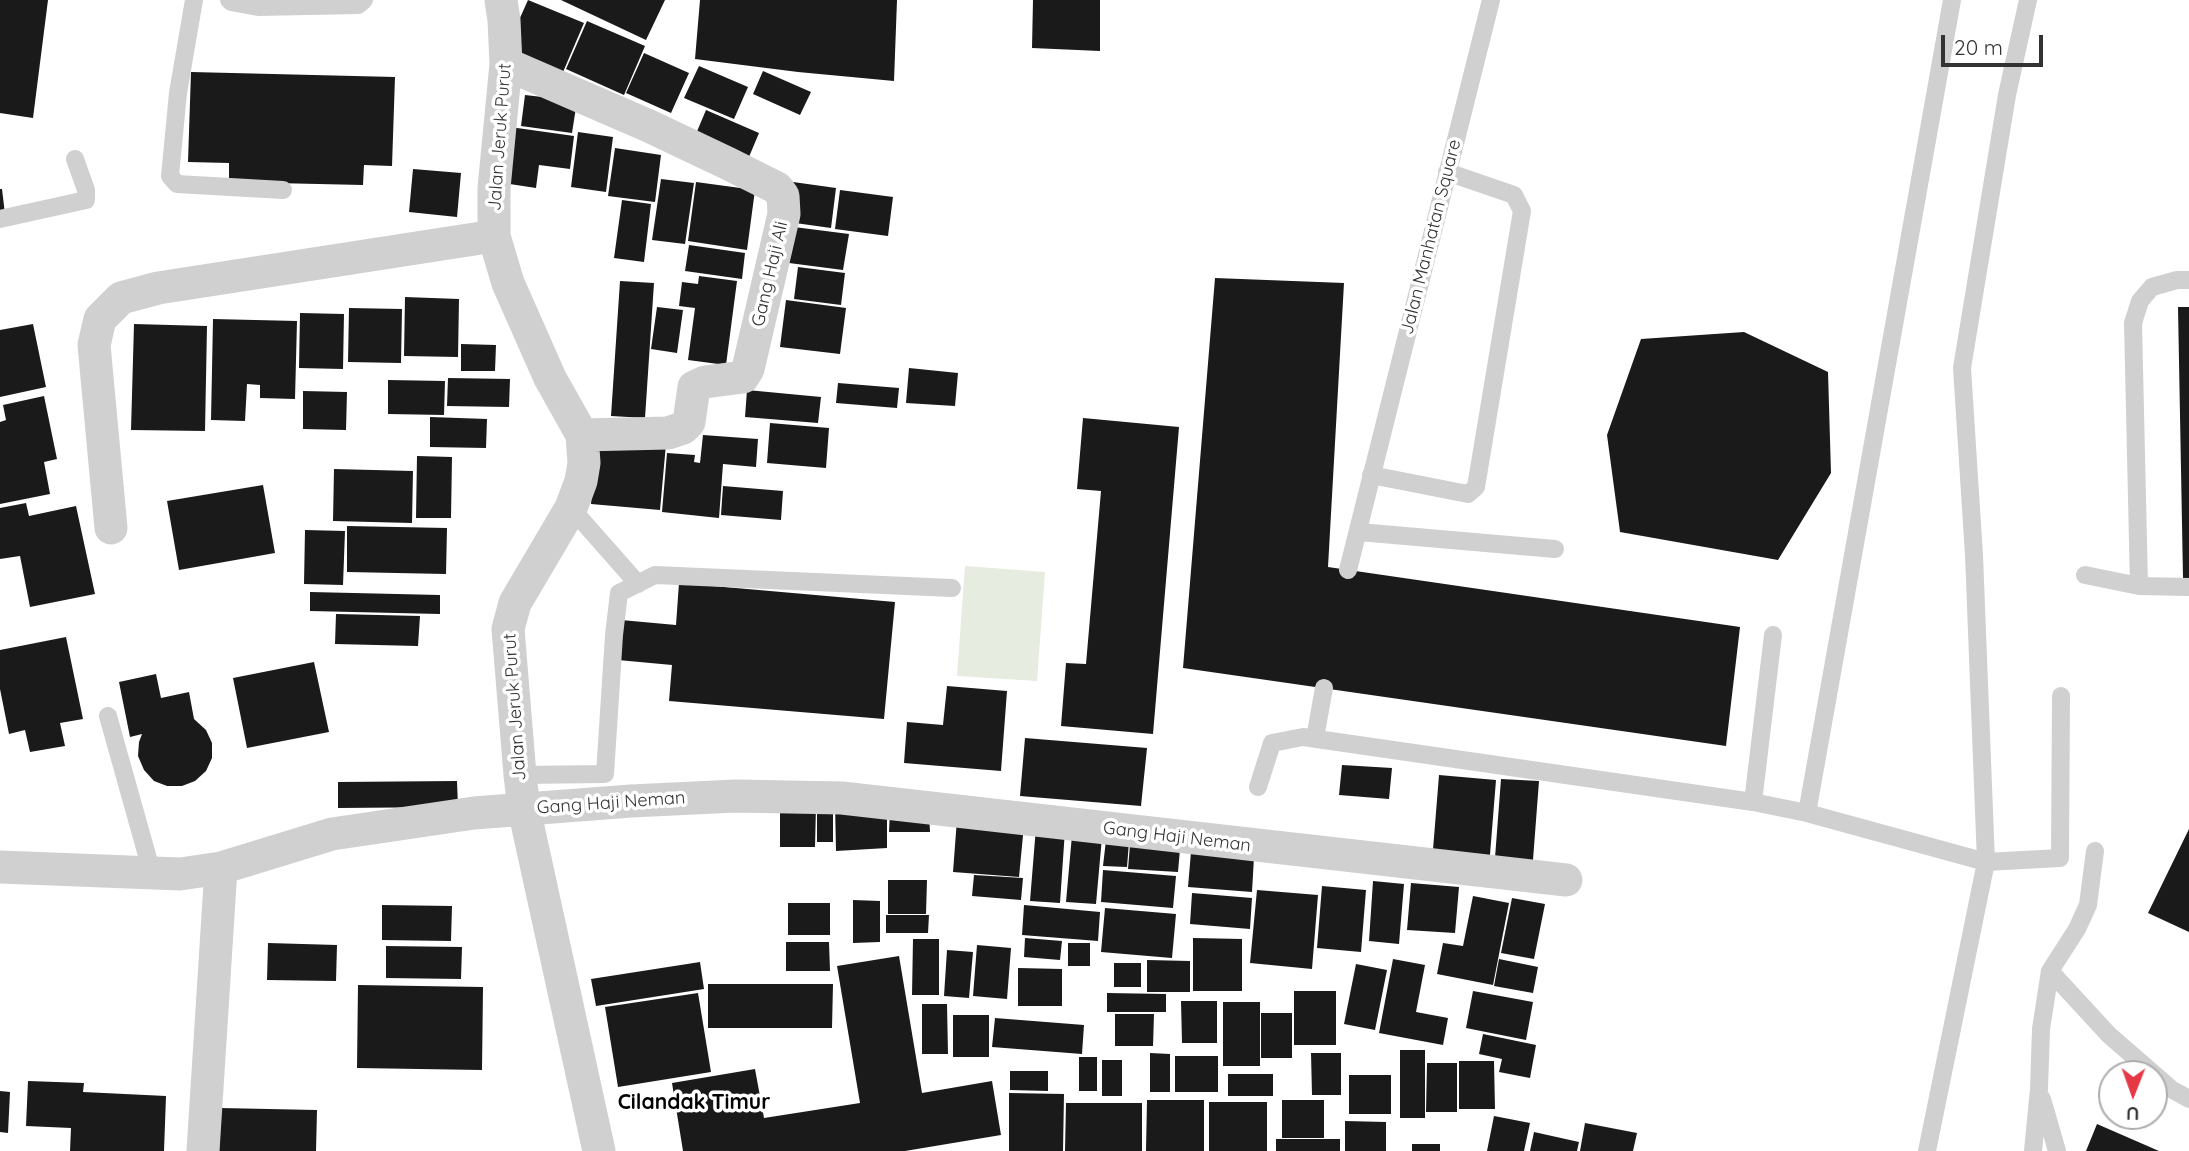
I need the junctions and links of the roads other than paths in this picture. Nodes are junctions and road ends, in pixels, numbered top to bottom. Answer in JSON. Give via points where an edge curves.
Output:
{"nodes":[{"id":1,"x":194,"y":0,"type":"edge"},
{"id":2,"x":229,"y":0,"type":"edge"},
{"id":3,"x":364,"y":0,"type":"edge"},
{"id":4,"x":501,"y":0,"type":"edge"},
{"id":5,"x":1491,"y":0,"type":"edge"},
{"id":6,"x":1952,"y":0,"type":"edge"},
{"id":7,"x":2028,"y":0,"type":"edge"},
{"id":8,"x":506,"y":64,"type":"junction"},
{"id":9,"x":75,"y":159,"type":"dead end"},
{"id":10,"x":1447,"y":172,"type":"junction"},
{"id":11,"x":283,"y":190,"type":"dead end"},
{"id":12,"x":0,"y":219,"type":"edge"},
{"id":13,"x":494,"y":236,"type":"junction"},
{"id":14,"x":2189,"y":280,"type":"edge"},
{"id":15,"x":582,"y":435,"type":"junction"},
{"id":16,"x":1370,"y":475,"type":"junction"},
{"id":17,"x":571,"y":508,"type":"junction"},
{"id":18,"x":111,"y":528,"type":"dead end"},
{"id":19,"x":1359,"y":531,"type":"junction"},
{"id":20,"x":1555,"y":549,"type":"dead end"},
{"id":21,"x":1348,"y":570,"type":"dead end"},
{"id":22,"x":2085,"y":575,"type":"dead end"},
{"id":23,"x":638,"y":584,"type":"junction"},
{"id":24,"x":2139,"y":586,"type":"junction"},
{"id":25,"x":952,"y":587,"type":"dead end"},
{"id":26,"x":2189,"y":587,"type":"edge"},
{"id":27,"x":1773,"y":635,"type":"dead end"},
{"id":28,"x":1324,"y":688,"type":"dead end"},
{"id":29,"x":2061,"y":696,"type":"dead end"},
{"id":30,"x":108,"y":716,"type":"dead end"},
{"id":31,"x":1315,"y":738,"type":"junction"},
{"id":32,"x":520,"y":775,"type":"junction"},
{"id":33,"x":1258,"y":787,"type":"dead end"},
{"id":34,"x":1753,"y":803,"type":"junction"},
{"id":35,"x":524,"y":809,"type":"junction"},
{"id":36,"x":1807,"y":813,"type":"junction"},
{"id":37,"x":2095,"y":851,"type":"dead end"},
{"id":38,"x":1986,"y":862,"type":"junction"},
{"id":39,"x":0,"y":867,"type":"edge"},
{"id":40,"x":221,"y":868,"type":"junction"},
{"id":41,"x":152,"y":873,"type":"junction"},
{"id":42,"x":1566,"y":880,"type":"dead end"},
{"id":43,"x":2050,"y":971,"type":"junction"},
{"id":44,"x":2138,"y":1060,"type":"edge"},
{"id":45,"x":2168,"y":1086,"type":"edge"},
{"id":46,"x":2039,"y":1089,"type":"junction"},
{"id":47,"x":2189,"y":1098,"type":"edge"},
{"id":48,"x":203,"y":1151,"type":"edge"},
{"id":49,"x":600,"y":1151,"type":"edge"},
{"id":50,"x":1927,"y":1151,"type":"edge"},
{"id":51,"x":2033,"y":1151,"type":"edge"},
{"id":52,"x":2057,"y":1151,"type":"edge"}],
"edges":[{"from":1,"to":11,"type":"lane","via":[[170,176],[177,184]]},
{"from":2,"to":3,"type":"lane","via":[[258,6],[358,5]]},
{"from":4,"to":8,"type":"street","name":"Jalan Jeruk Purut"},
{"from":5,"to":10,"type":"lane","name":"Jalan Manhatan Square"},
{"from":6,"to":36,"type":"lane"},
{"from":7,"to":38,"type":"lane","via":[[2007,95],[1962,369]]},
{"from":8,"to":13,"type":"street","name":"Jalan Jeruk Purut"},
{"from":8,"to":15,"type":"street","name":"Gang Haji Ali","via":[[729,164],[777,188],[783,196],[784,214],[743,377],[694,387],[689,422],[683,428],[668,433]]},
{"from":9,"to":12,"type":"lane","via":[[86,200]]},
{"from":10,"to":16,"type":"lane","name":"Jalan Manhatan Square"},
{"from":10,"to":16,"type":"lane","via":[[1514,195],[1522,211],[1476,487],[1468,494]]},
{"from":13,"to":15,"type":"street","name":"Jalan Jeruk Purut","via":[[508,283],[550,378]]},
{"from":13,"to":18,"type":"street","via":[[158,288],[121,298],[100,319],[94,345]]},
{"from":14,"to":24,"type":"lane","via":[[2152,288],[2140,301],[2133,323]]},
{"from":15,"to":17,"type":"street","name":"Jalan Jeruk Purut","via":[[584,463]]},
{"from":16,"to":19,"type":"lane","name":"Jalan Manhatan Square"},
{"from":17,"to":23,"type":"lane"},
{"from":17,"to":32,"type":"street","name":"Jalan Jeruk Purut","via":[[515,603],[508,629]]},
{"from":19,"to":20,"type":"lane"},
{"from":19,"to":21,"type":"lane","name":"Jalan Manhatan Square"},
{"from":22,"to":24,"type":"lane"},
{"from":23,"to":25,"type":"lane","via":[[655,575]]},
{"from":23,"to":32,"type":"lane","via":[[619,593],[605,774]]},
{"from":24,"to":26,"type":"lane"},
{"from":27,"to":34,"type":"lane"},
{"from":28,"to":31,"type":"lane"},
{"from":29,"to":38,"type":"lane","via":[[2060,858]]},
{"from":30,"to":41,"type":"lane"},
{"from":31,"to":33,"type":"lane","via":[[1272,743]]},
{"from":31,"to":34,"type":"lane"},
{"from":32,"to":35,"type":"street","name":"Jalan Jeruk Purut"},
{"from":34,"to":36,"type":"lane"},
{"from":35,"to":40,"type":"street","name":"Gang Haji Neman","via":[[332,834]]},
{"from":35,"to":42,"type":"street","name":"Gang Haji Neman","via":[[736,796],[842,798]]},
{"from":35,"to":49,"type":"street","name":"Jalan Jeruk Purut"},
{"from":36,"to":38,"type":"lane"},
{"from":37,"to":43,"type":"lane","via":[[2088,905]]},
{"from":38,"to":50,"type":"lane"},
{"from":39,"to":41,"type":"street","name":"Gang Haji Neman"},
{"from":40,"to":41,"type":"street","name":"Gang Haji Neman"},
{"from":40,"to":48,"type":"street"},
{"from":43,"to":44,"type":"lane"},
{"from":43,"to":46,"type":"lane","via":[[2041,1029]]},
{"from":45,"to":47,"type":"lane"},
{"from":46,"to":51,"type":"lane"},
{"from":46,"to":52,"type":"lane"}]}
